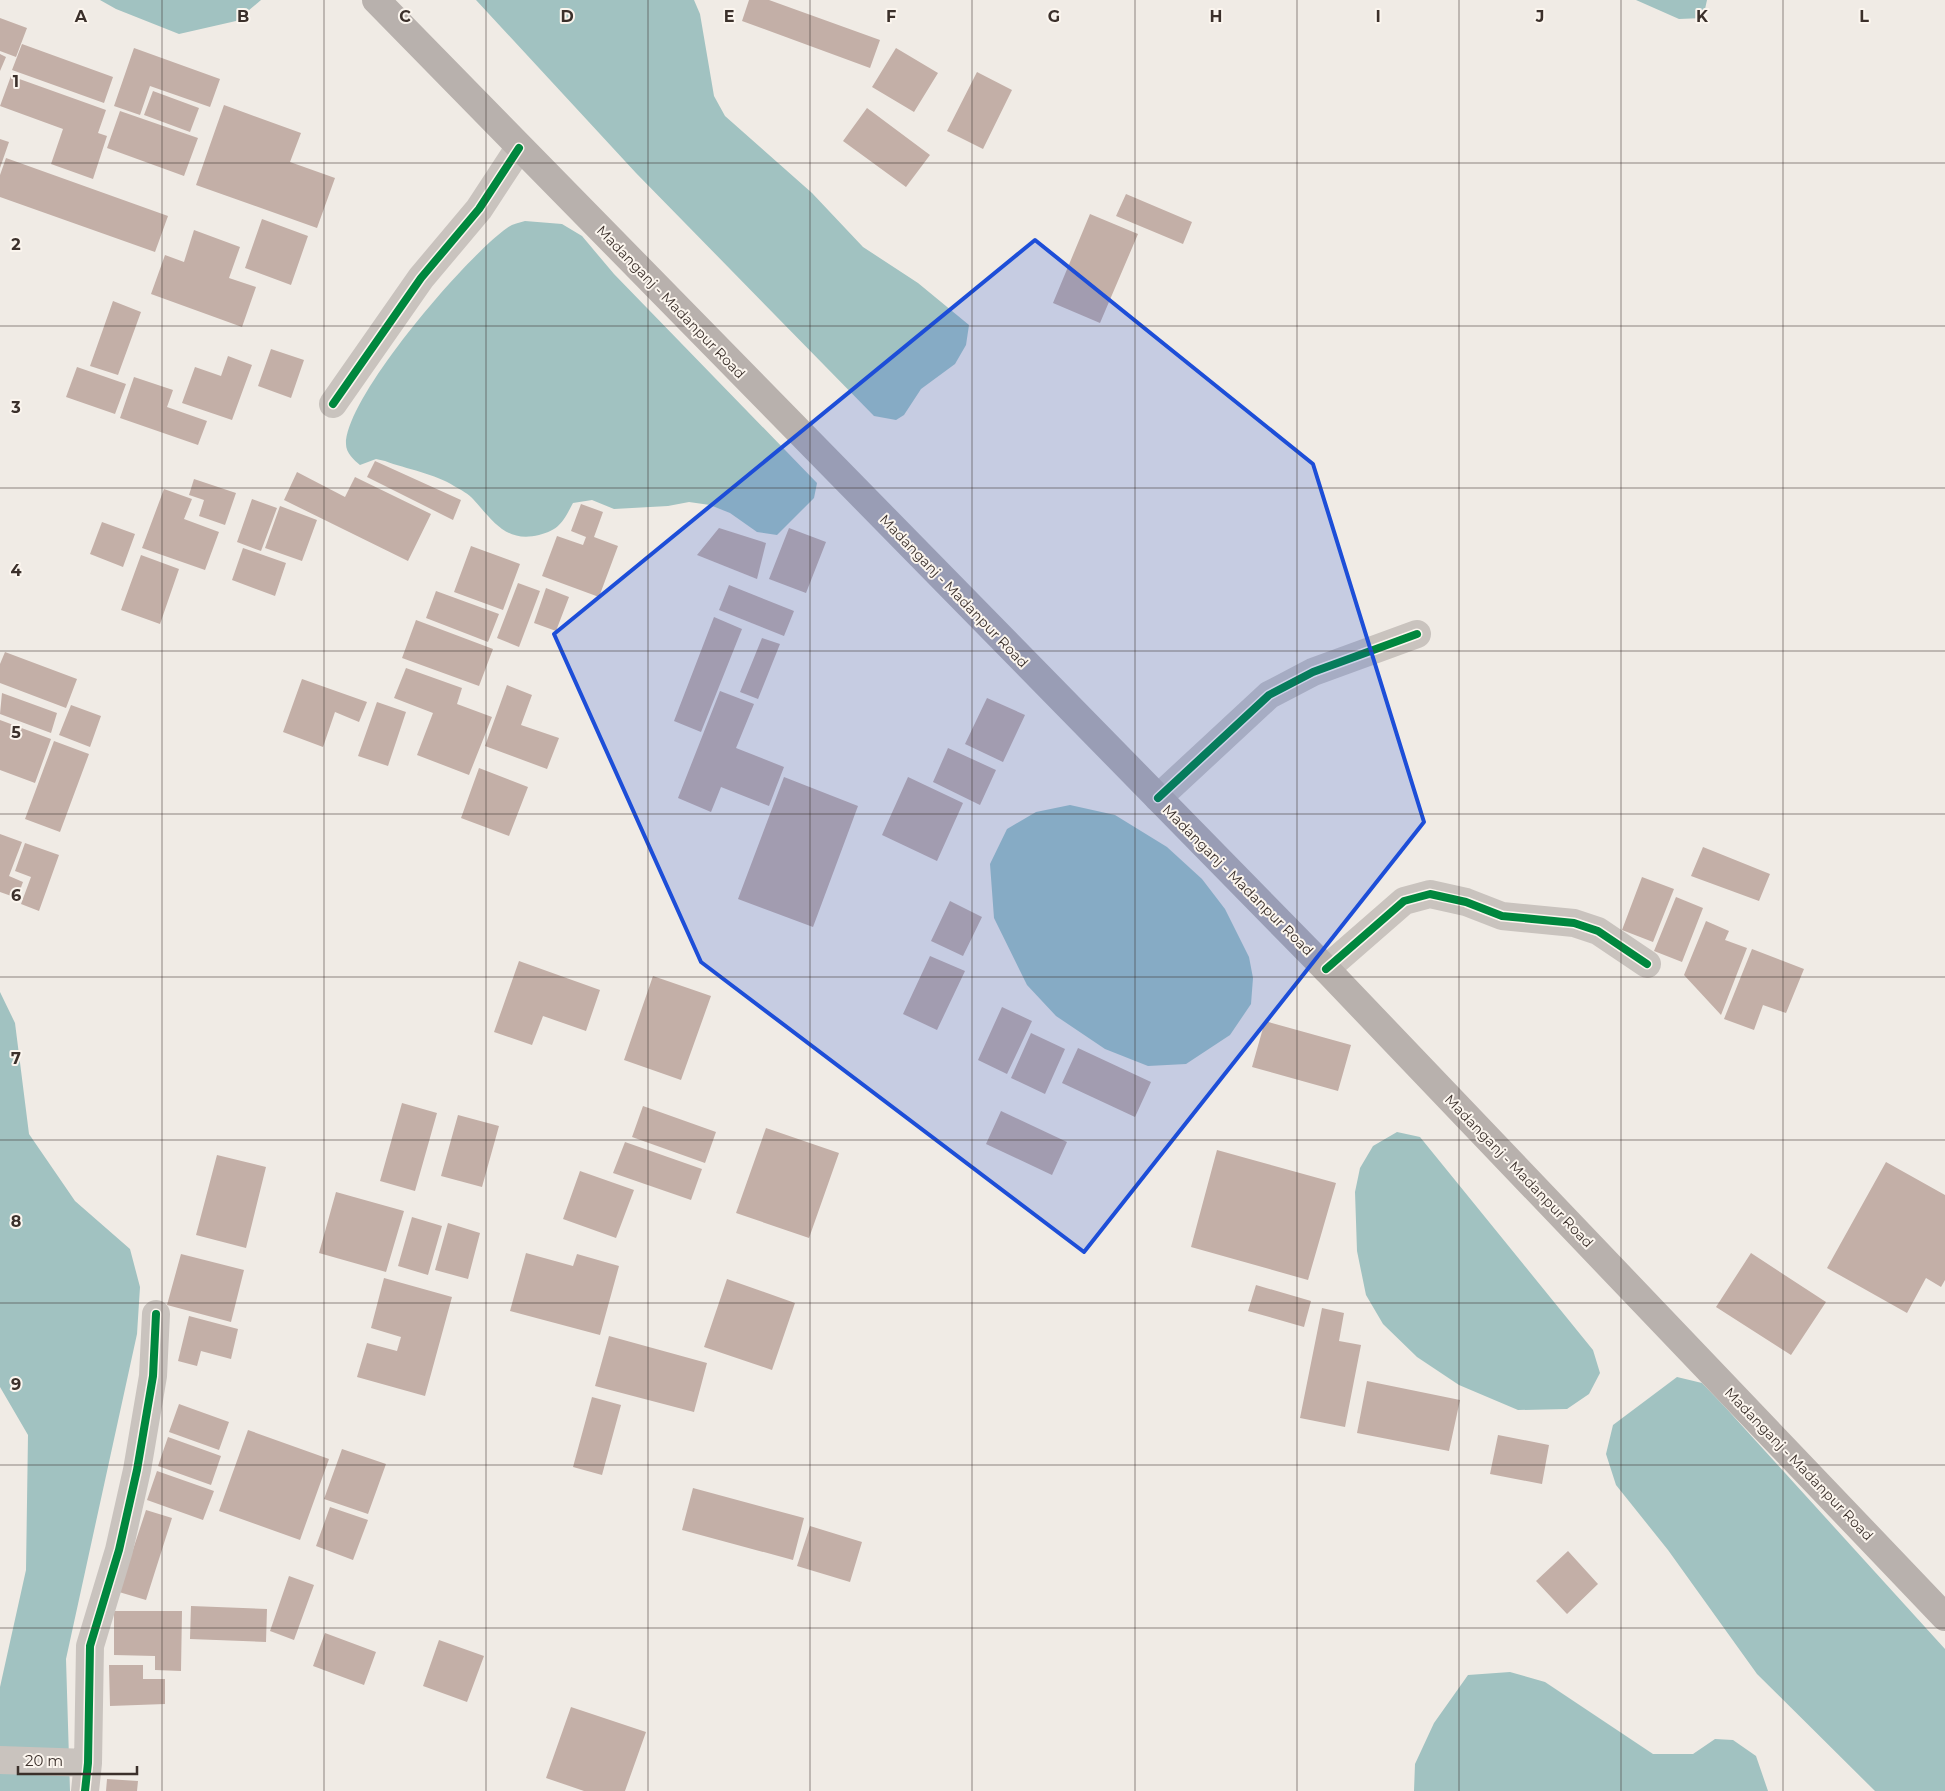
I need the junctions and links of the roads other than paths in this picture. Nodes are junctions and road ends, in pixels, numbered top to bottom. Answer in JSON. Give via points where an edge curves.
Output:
{"nodes":[{"id":1,"x":376,"y":0,"type":"edge"},
{"id":2,"x":520,"y":148,"type":"junction"},
{"id":3,"x":333,"y":404,"type":"dead end"},
{"id":4,"x":1417,"y":634,"type":"dead end"},
{"id":5,"x":1158,"y":798,"type":"junction"},
{"id":6,"x":1646,"y":964,"type":"dead end"},
{"id":7,"x":1326,"y":969,"type":"junction"},
{"id":8,"x":156,"y":1314,"type":"dead end"},
{"id":9,"x":1945,"y":1617,"type":"edge"},
{"id":10,"x":0,"y":1760,"type":"edge"},
{"id":11,"x":87,"y":1763,"type":"junction"},
{"id":12,"x":85,"y":1791,"type":"edge"}],
"edges":[{"from":1,"to":2,"type":"main road","name":"Madanganj - Madanpur Road"},
{"from":2,"to":3,"type":"street","via":[[479,209],[421,278]]},
{"from":2,"to":5,"type":"main road","name":"Madanganj - Madanpur Road"},
{"from":4,"to":5,"type":"street","via":[[1313,672],[1270,695]]},
{"from":5,"to":7,"type":"main road","name":"Madanganj - Madanpur Road"},
{"from":6,"to":7,"type":"street","via":[[1598,930],[1574,923],[1502,916],[1466,902],[1430,894],[1404,901]]},
{"from":7,"to":9,"type":"main road","name":"Madanganj - Madanpur Road"},
{"from":8,"to":11,"type":"street","via":[[153,1376],[137,1470],[119,1550],[90,1646]]},
{"from":10,"to":11,"type":"street"},
{"from":11,"to":12,"type":"street"}]}
